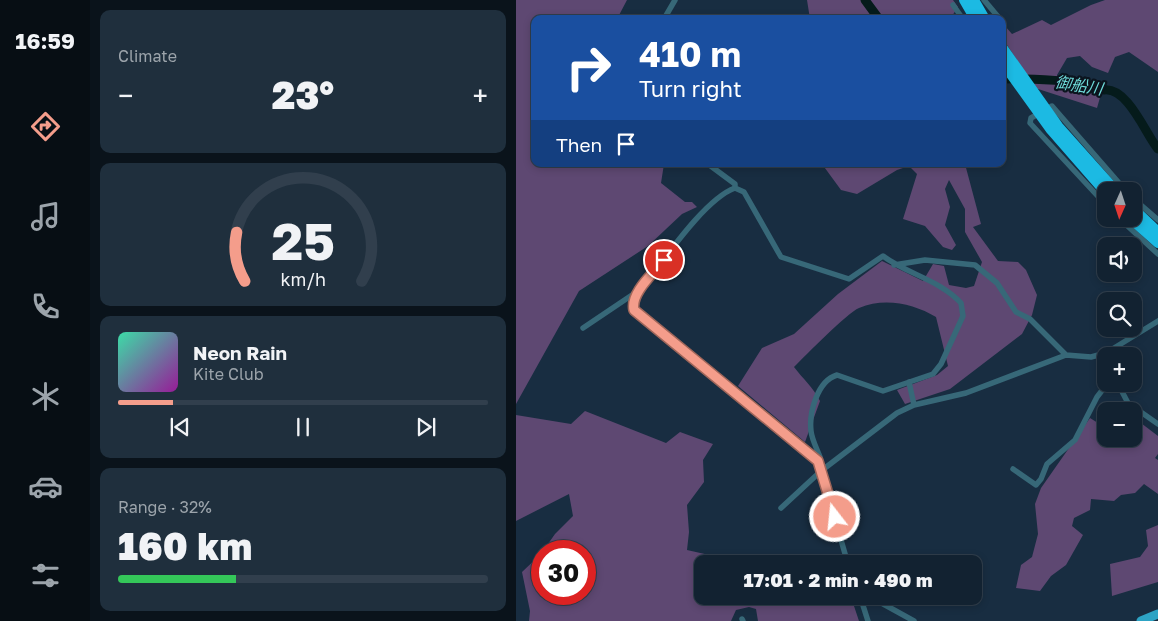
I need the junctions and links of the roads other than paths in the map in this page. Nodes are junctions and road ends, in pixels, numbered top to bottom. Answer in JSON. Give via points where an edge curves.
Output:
{"nodes":[{"id":1,"x":674,"y":0,"type":"edge"},
{"id":2,"x":964,"y":0,"type":"edge"},
{"id":3,"x":974,"y":0,"type":"edge"},
{"id":4,"x":984,"y":0,"type":"edge"},
{"id":5,"x":953,"y":5,"type":"dead end"},
{"id":6,"x":666,"y":15,"type":"edge"},
{"id":7,"x":960,"y":15,"type":"edge"},
{"id":8,"x":973,"y":15,"type":"edge"},
{"id":9,"x":983,"y":15,"type":"edge"},
{"id":10,"x":997,"y":15,"type":"edge"},
{"id":11,"x":1006,"y":53,"type":"edge"},
{"id":12,"x":1006,"y":68,"type":"edge"},
{"id":13,"x":712,"y":167,"type":"edge"},
{"id":14,"x":1104,"y":168,"type":"junction"},
{"id":15,"x":1083,"y":182,"type":"junction"},
{"id":16,"x":1108,"y":182,"type":"edge"},
{"id":17,"x":1117,"y":182,"type":"edge"},
{"id":18,"x":1097,"y":183,"type":"edge"},
{"id":19,"x":735,"y":188,"type":"junction"},
{"id":20,"x":1097,"y":196,"type":"edge"},
{"id":21,"x":1142,"y":206,"type":"edge"},
{"id":22,"x":1142,"y":216,"type":"edge"},
{"id":23,"x":1158,"y":220,"type":"edge"},
{"id":24,"x":1141,"y":228,"type":"edge"},
{"id":25,"x":1158,"y":231,"type":"edge"},
{"id":26,"x":1142,"y":239,"type":"edge"},
{"id":27,"x":1142,"y":242,"type":"edge"},
{"id":28,"x":1158,"y":243,"type":"edge"},
{"id":29,"x":1158,"y":254,"type":"edge"},
{"id":30,"x":894,"y":265,"type":"junction"},
{"id":31,"x":640,"y":290,"type":"junction"},
{"id":32,"x":1158,"y":321,"type":"edge"},
{"id":33,"x":583,"y":328,"type":"dead end"},
{"id":34,"x":1119,"y":347,"type":"edge"},
{"id":35,"x":1066,"y":356,"type":"junction"},
{"id":36,"x":1097,"y":356,"type":"edge"},
{"id":37,"x":909,"y":382,"type":"junction"},
{"id":38,"x":1101,"y":392,"type":"edge"},
{"id":39,"x":1122,"y":392,"type":"edge"},
{"id":40,"x":914,"y":406,"type":"junction"},
{"id":41,"x":1158,"y":424,"type":"edge"},
{"id":42,"x":818,"y":461,"type":"junction"},
{"id":43,"x":1013,"y":469,"type":"dead end"},
{"id":44,"x":821,"y":471,"type":"junction"},
{"id":45,"x":781,"y":508,"type":"dead end"},
{"id":46,"x":845,"y":555,"type":"edge"},
{"id":47,"x":863,"y":605,"type":"edge"},
{"id":48,"x":885,"y":605,"type":"edge"},
{"id":49,"x":1158,"y":614,"type":"edge"},
{"id":50,"x":868,"y":621,"type":"edge"},
{"id":51,"x":914,"y":621,"type":"edge"},
{"id":52,"x":1141,"y":621,"type":"edge"}],
"edges":[{"from":1,"to":6,"type":"street"},
{"from":2,"to":8,"type":"highway"},
{"from":3,"to":9,"type":"highway"},
{"from":4,"to":10,"type":"street"},
{"from":5,"to":7,"type":"street"},
{"from":11,"to":16,"type":"highway","via":[[1058,126]]},
{"from":12,"to":18,"type":"highway","via":[[1051,130]]},
{"from":13,"to":19,"type":"street","via":[[735,184]]},
{"from":14,"to":15,"type":"street"},
{"from":14,"to":15,"type":"street","via":[[1052,106],[1031,118],[1030,123]]},
{"from":14,"to":17,"type":"street"},
{"from":15,"to":20,"type":"street"},
{"from":19,"to":30,"type":"street","via":[[744,192],[781,257],[850,279],[883,256]]},
{"from":19,"to":31,"type":"street","via":[[700,215]]},
{"from":21,"to":23,"type":"street"},
{"from":22,"to":25,"type":"highway"},
{"from":24,"to":28,"type":"highway"},
{"from":25,"to":26,"type":"street"},
{"from":27,"to":29,"type":"street"},
{"from":30,"to":35,"type":"street","via":[[925,260],[975,265],[997,283],[1016,312],[1030,320]]},
{"from":30,"to":37,"type":"street","via":[[936,284],[961,303],[963,316],[941,364],[933,374]]},
{"from":31,"to":33,"type":"street"},
{"from":31,"to":42,"type":"street","via":[[633,306],[638,315]]},
{"from":32,"to":34,"type":"street"},
{"from":35,"to":36,"type":"street"},
{"from":35,"to":40,"type":"street","via":[[966,393]]},
{"from":37,"to":40,"type":"street"},
{"from":37,"to":42,"type":"street","via":[[883,391],[845,377],[830,377],[812,408],[811,432],[820,457]]},
{"from":38,"to":43,"type":"street","via":[[1075,440],[1047,464],[1036,485]]},
{"from":39,"to":41,"type":"street","via":[[1128,403]]},
{"from":40,"to":44,"type":"street","via":[[897,413]]},
{"from":42,"to":44,"type":"street"},
{"from":44,"to":45,"type":"street"},
{"from":44,"to":46,"type":"street"},
{"from":47,"to":50,"type":"street"},
{"from":48,"to":51,"type":"street"},
{"from":49,"to":52,"type":"main road"}]}
